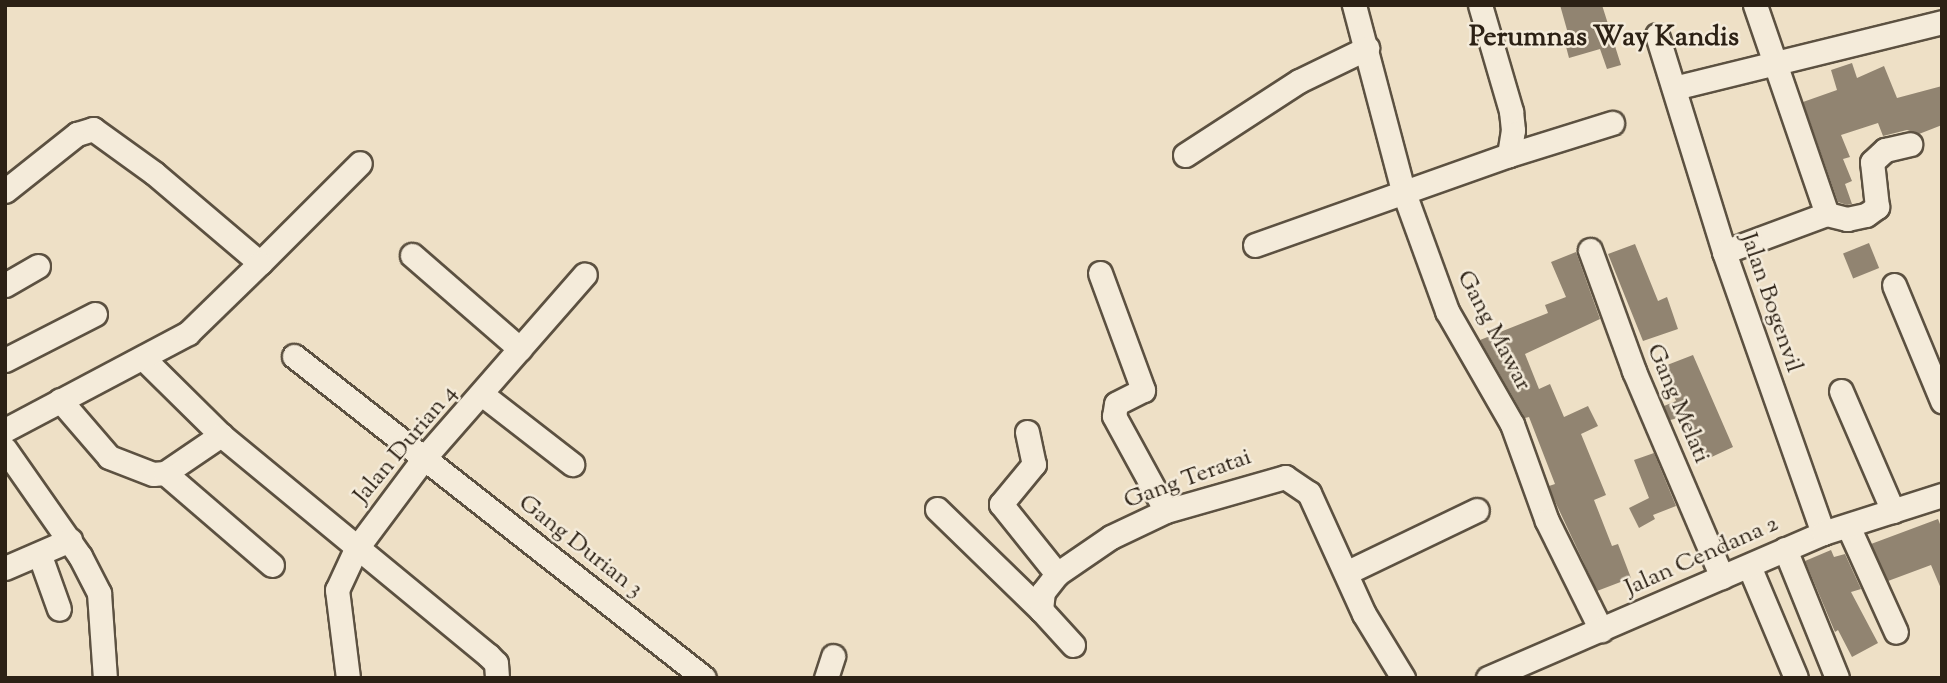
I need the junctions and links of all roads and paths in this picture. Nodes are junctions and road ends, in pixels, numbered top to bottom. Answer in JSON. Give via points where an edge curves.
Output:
{"nodes":[{"id":1,"x":1354,"y":5,"type":"edge"},
{"id":2,"x":1480,"y":5,"type":"edge"},
{"id":3,"x":1755,"y":5,"type":"edge"},
{"id":4,"x":1942,"y":22,"type":"edge"},
{"id":5,"x":1657,"y":35,"type":"dead end"},
{"id":6,"x":1367,"y":48,"type":"junction"},
{"id":7,"x":1774,"y":62,"type":"junction"},
{"id":8,"x":1674,"y":88,"type":"junction"},
{"id":9,"x":1612,"y":123,"type":"dead end"},
{"id":10,"x":1910,"y":144,"type":"dead end"},
{"id":11,"x":1185,"y":155,"type":"dead end"},
{"id":12,"x":1509,"y":156,"type":"junction"},
{"id":13,"x":360,"y":163,"type":"dead end"},
{"id":14,"x":1403,"y":190,"type":"junction"},
{"id":15,"x":5,"y":191,"type":"edge"},
{"id":16,"x":1827,"y":214,"type":"junction"},
{"id":17,"x":1255,"y":245,"type":"dead end"},
{"id":18,"x":1590,"y":250,"type":"dead end"},
{"id":19,"x":1724,"y":252,"type":"junction"},
{"id":20,"x":412,"y":255,"type":"dead end"},
{"id":21,"x":260,"y":263,"type":"junction"},
{"id":22,"x":38,"y":266,"type":"dead end"},
{"id":23,"x":1100,"y":273,"type":"dead end"},
{"id":24,"x":585,"y":274,"type":"dead end"},
{"id":25,"x":5,"y":285,"type":"edge"},
{"id":26,"x":1894,"y":285,"type":"dead end"},
{"id":27,"x":95,"y":314,"type":"dead end"},
{"id":28,"x":520,"y":349,"type":"junction"},
{"id":29,"x":294,"y":356,"type":"dead end"},
{"id":30,"x":144,"y":359,"type":"junction"},
{"id":31,"x":5,"y":360,"type":"edge"},
{"id":32,"x":1936,"y":374,"type":"edge"},
{"id":33,"x":1842,"y":391,"type":"dead end"},
{"id":34,"x":483,"y":395,"type":"junction"},
{"id":35,"x":60,"y":400,"type":"junction"},
{"id":36,"x":1942,"y":401,"type":"edge"},
{"id":37,"x":5,"y":430,"type":"edge"},
{"id":38,"x":1027,"y":432,"type":"dead end"},
{"id":39,"x":221,"y":435,"type":"junction"},
{"id":40,"x":5,"y":449,"type":"edge"},
{"id":41,"x":424,"y":458,"type":"junction"},
{"id":42,"x":572,"y":464,"type":"dead end"},
{"id":43,"x":166,"y":473,"type":"junction"},
{"id":44,"x":1942,"y":495,"type":"edge"},
{"id":45,"x":937,"y":509,"type":"dead end"},
{"id":46,"x":1477,"y":509,"type":"dead end"},
{"id":47,"x":1166,"y":511,"type":"junction"},
{"id":48,"x":1893,"y":511,"type":"junction"},
{"id":49,"x":1848,"y":526,"type":"junction"},
{"id":50,"x":1823,"y":533,"type":"junction"},
{"id":51,"x":70,"y":540,"type":"junction"},
{"id":52,"x":356,"y":548,"type":"junction"},
{"id":53,"x":1785,"y":549,"type":"junction"},
{"id":54,"x":40,"y":556,"type":"junction"},
{"id":55,"x":272,"y":565,"type":"dead end"},
{"id":56,"x":1749,"y":566,"type":"junction"},
{"id":57,"x":5,"y":568,"type":"edge"},
{"id":58,"x":1346,"y":573,"type":"junction"},
{"id":59,"x":1057,"y":574,"type":"junction"},
{"id":60,"x":1722,"y":577,"type":"junction"},
{"id":61,"x":60,"y":610,"type":"dead end"},
{"id":62,"x":1041,"y":610,"type":"junction"},
{"id":63,"x":1601,"y":630,"type":"junction"},
{"id":64,"x":1896,"y":632,"type":"dead end"},
{"id":65,"x":1073,"y":645,"type":"dead end"},
{"id":66,"x":1494,"y":676,"type":"edge"},
{"id":67,"x":104,"y":678,"type":"edge"},
{"id":68,"x":348,"y":678,"type":"edge"},
{"id":69,"x":497,"y":678,"type":"edge"},
{"id":70,"x":704,"y":678,"type":"edge"},
{"id":71,"x":1403,"y":678,"type":"edge"},
{"id":72,"x":1796,"y":678,"type":"edge"},
{"id":73,"x":1837,"y":678,"type":"edge"}],
"edges":[{"from":1,"to":6,"type":"street","name":"Gang Mawar"},
{"from":2,"to":12,"type":"street","via":[[1511,111]]},
{"from":3,"to":7,"type":"street"},
{"from":4,"to":7,"type":"street"},
{"from":5,"to":8,"type":"street","name":"Jalan Bogenvil"},
{"from":6,"to":11,"type":"street","via":[[1299,81]]},
{"from":6,"to":14,"type":"street","name":"Gang Mawar"},
{"from":7,"to":8,"type":"street"},
{"from":7,"to":16,"type":"street"},
{"from":8,"to":19,"type":"street","name":"Jalan Bogenvil"},
{"from":9,"to":12,"type":"street"},
{"from":10,"to":16,"type":"street","via":[[1885,150],[1872,162],[1877,207],[1846,219]]},
{"from":12,"to":14,"type":"street"},
{"from":13,"to":21,"type":"street"},
{"from":14,"to":17,"type":"street"},
{"from":14,"to":63,"type":"street","name":"Gang Mawar","via":[[1447,311],[1512,424],[1548,521]]},
{"from":15,"to":21,"type":"street","via":[[77,134],[93,129],[154,173]]},
{"from":16,"to":19,"type":"street"},
{"from":18,"to":60,"type":"street","name":"Gang Melati","via":[[1634,371]]},
{"from":19,"to":50,"type":"street","name":"Jalan Bogenvil"},
{"from":20,"to":28,"type":"street"},
{"from":21,"to":30,"type":"street","via":[[200,323]]},
{"from":22,"to":25,"type":"street"},
{"from":23,"to":47,"type":"street","via":[[1143,390],[1116,404],[1114,416]]},
{"from":24,"to":28,"type":"street","name":"Jalan Durian 4"},
{"from":26,"to":32,"type":"street"},
{"from":27,"to":31,"type":"street"},
{"from":28,"to":34,"type":"street","name":"Jalan Durian 4"},
{"from":29,"to":41,"type":"street","name":"Gang Durian 3"},
{"from":30,"to":35,"type":"street"},
{"from":30,"to":39,"type":"street"},
{"from":32,"to":36,"type":"street"},
{"from":33,"to":48,"type":"street"},
{"from":34,"to":41,"type":"street","name":"Jalan Durian 4"},
{"from":34,"to":42,"type":"street"},
{"from":35,"to":37,"type":"street"},
{"from":35,"to":43,"type":"street","via":[[109,457],[153,474]]},
{"from":38,"to":59,"type":"street","via":[[1034,464],[1001,504]]},
{"from":39,"to":43,"type":"street"},
{"from":39,"to":52,"type":"street"},
{"from":40,"to":51,"type":"street"},
{"from":41,"to":52,"type":"street","name":"Jalan Durian 4"},
{"from":41,"to":70,"type":"street","name":"Gang Durian 3"},
{"from":43,"to":55,"type":"street"},
{"from":44,"to":48,"type":"street","name":"Jalan Cendana 2"},
{"from":45,"to":62,"type":"street"},
{"from":46,"to":58,"type":"street"},
{"from":47,"to":58,"type":"street","name":"Gang Teratai","via":[[1285,477],[1309,493]]},
{"from":47,"to":59,"type":"street","name":"Gang Teratai","via":[[1111,537]]},
{"from":48,"to":49,"type":"street","name":"Jalan Cendana 2"},
{"from":49,"to":50,"type":"street","name":"Jalan Cendana 2"},
{"from":49,"to":64,"type":"street"},
{"from":50,"to":53,"type":"street","name":"Jalan Cendana 2"},
{"from":51,"to":54,"type":"street"},
{"from":51,"to":67,"type":"street","via":[[99,593]]},
{"from":52,"to":68,"type":"street","name":"Jalan Durian 4","via":[[337,590]]},
{"from":52,"to":69,"type":"street","via":[[488,655],[496,663]]},
{"from":53,"to":56,"type":"street","name":"Jalan Cendana 2"},
{"from":53,"to":73,"type":"street"},
{"from":54,"to":57,"type":"street"},
{"from":54,"to":61,"type":"street"},
{"from":56,"to":60,"type":"street","name":"Jalan Cendana 2"},
{"from":56,"to":72,"type":"street"},
{"from":58,"to":71,"type":"street","name":"Gang Teratai","via":[[1364,614]]},
{"from":59,"to":62,"type":"street","name":"Gang Teratai","via":[[1043,592]]},
{"from":60,"to":63,"type":"street","name":"Jalan Cendana 2"},
{"from":62,"to":65,"type":"street"},
{"from":63,"to":66,"type":"street","name":"Jalan Cendana 2"}]}
